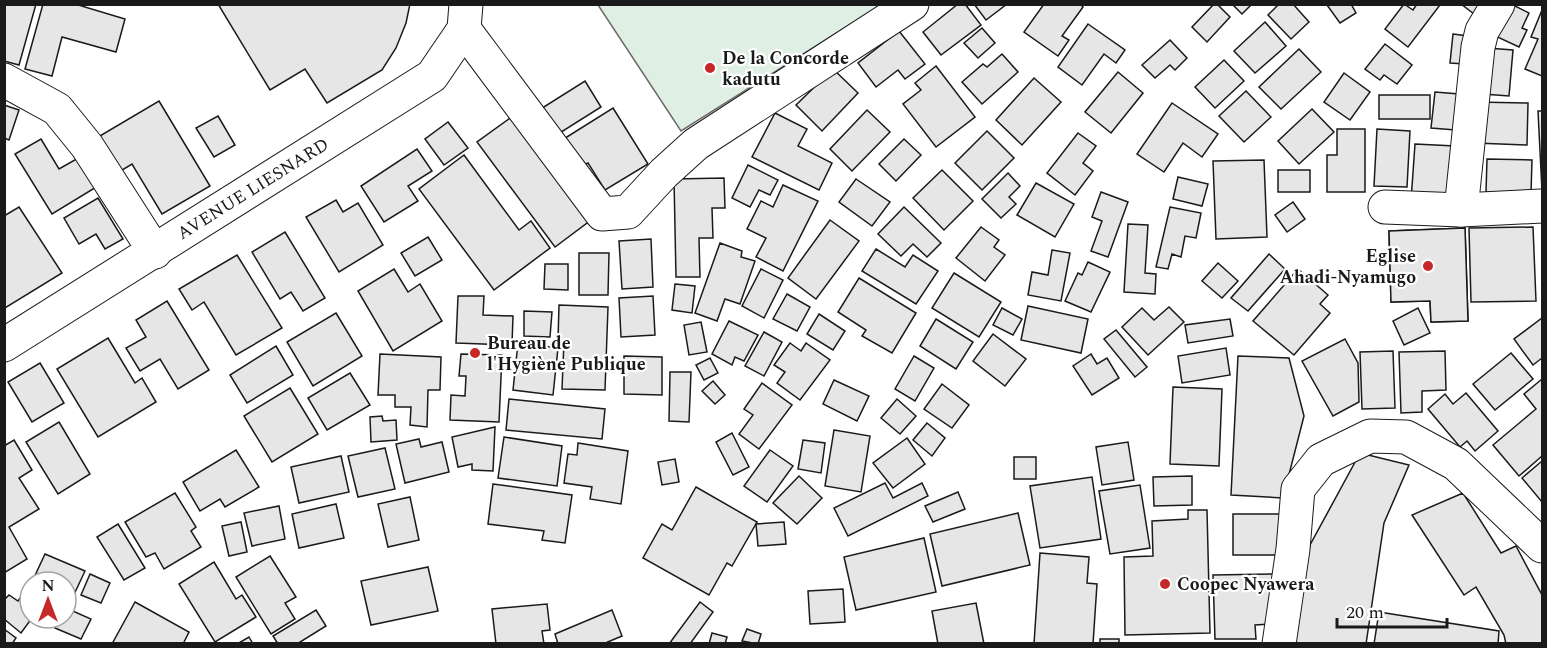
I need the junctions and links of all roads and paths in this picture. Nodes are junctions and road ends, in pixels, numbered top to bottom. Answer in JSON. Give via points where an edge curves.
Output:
{"nodes":[{"id":1,"x":912,"y":4,"type":"edge"},
{"id":2,"x":1498,"y":4,"type":"edge"},
{"id":3,"x":465,"y":17,"type":"edge"},
{"id":4,"x":4,"y":80,"type":"edge"},
{"id":5,"x":1542,"y":206,"type":"edge"},
{"id":6,"x":1385,"y":207,"type":"dead end"},
{"id":7,"x":1461,"y":210,"type":"junction"},
{"id":8,"x":154,"y":252,"type":"junction"},
{"id":9,"x":4,"y":345,"type":"edge"},
{"id":10,"x":1542,"y":546,"type":"edge"},
{"id":11,"x":1279,"y":644,"type":"edge"}],
"edges":[{"from":1,"to":3,"type":"street","via":[[696,144],[628,212],[602,214]]},
{"from":2,"to":7,"type":"street","via":[[1482,31],[1478,47]]},
{"from":3,"to":8,"type":"street","name":"AVENUE LIESNARD","via":[[432,76]]},
{"from":4,"to":8,"type":"street","via":[[57,109],[87,146]]},
{"from":5,"to":7,"type":"street"},
{"from":6,"to":7,"type":"street"},
{"from":8,"to":9,"type":"street","name":"AVENUE LIESNARD"},
{"from":10,"to":11,"type":"street","via":[[1456,464],[1406,437],[1370,436],[1321,460],[1298,489]]}]}
